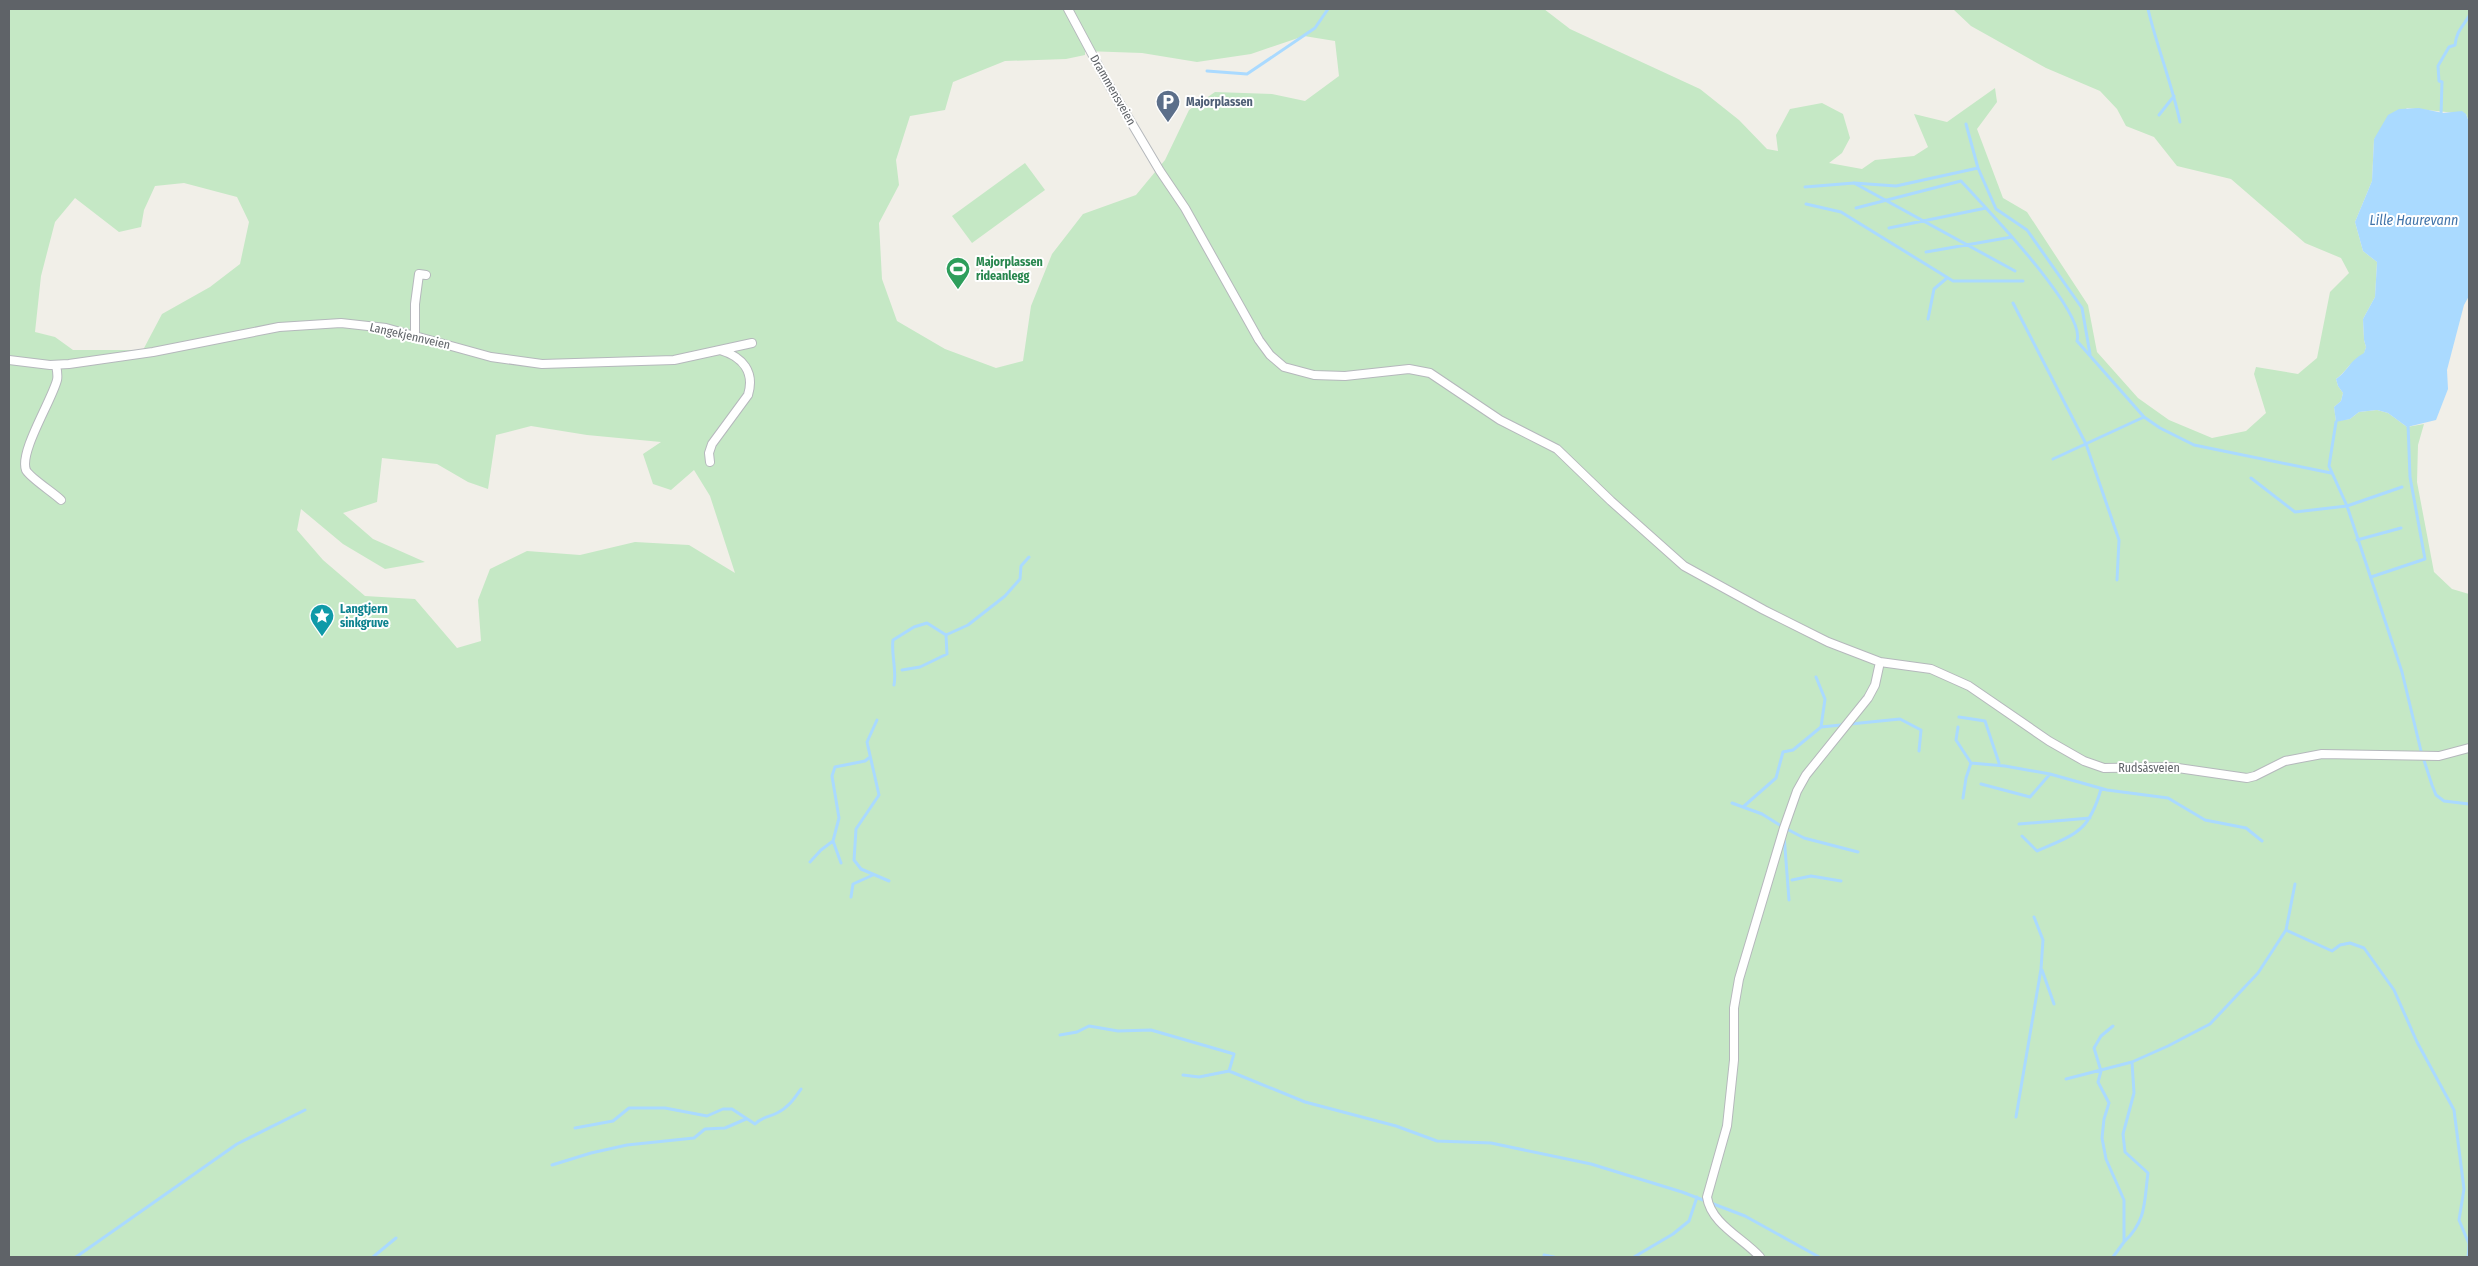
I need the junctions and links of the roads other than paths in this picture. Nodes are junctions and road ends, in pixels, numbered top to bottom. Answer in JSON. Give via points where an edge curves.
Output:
{"nodes":[{"id":1,"x":1068,"y":9,"type":"edge"},
{"id":2,"x":426,"y":275,"type":"dead end"},
{"id":3,"x":416,"y":335,"type":"junction"},
{"id":4,"x":752,"y":343,"type":"dead end"},
{"id":5,"x":720,"y":350,"type":"junction"},
{"id":6,"x":9,"y":360,"type":"edge"},
{"id":7,"x":56,"y":365,"type":"junction"},
{"id":8,"x":710,"y":462,"type":"dead end"},
{"id":9,"x":61,"y":500,"type":"dead end"},
{"id":10,"x":1880,"y":662,"type":"junction"},
{"id":11,"x":2469,"y":748,"type":"edge"},
{"id":12,"x":1760,"y":1257,"type":"edge"}],
"edges":[{"from":1,"to":10,"type":"street","name":"Drammensveien","via":[[1106,80],[1185,208],[1264,348],[1284,367],[1314,375],[1334,376],[1409,369],[1430,373],[1500,420],[1557,449],[1684,566],[1805,632]]},
{"from":2,"to":3,"type":"street","via":[[420,274]]},
{"from":3,"to":5,"type":"street","name":"Langekjennveien","via":[[491,356],[542,364],[674,360]]},
{"from":3,"to":7,"type":"street","name":"Langekjennveien","via":[[341,323],[279,328],[153,352]]},
{"from":4,"to":5,"type":"street","name":"Langekjennveien"},
{"from":5,"to":8,"type":"street","via":[[735,355],[743,362],[748,370],[750,387],[748,395],[712,444]]},
{"from":6,"to":7,"type":"street","name":"Langekjennveien"},
{"from":7,"to":9,"type":"street","via":[[58,379],[40,417],[25,469]]},
{"from":10,"to":11,"type":"street","name":"Rudsåsveien","via":[[1930,669],[1962,683],[2049,741],[2104,768],[2172,767],[2247,778],[2285,761],[2322,754],[2439,756]]},
{"from":10,"to":12,"type":"street","via":[[1875,685],[1868,698],[1797,791],[1739,979],[1726,1126],[1707,1197],[1718,1219]]}]}
